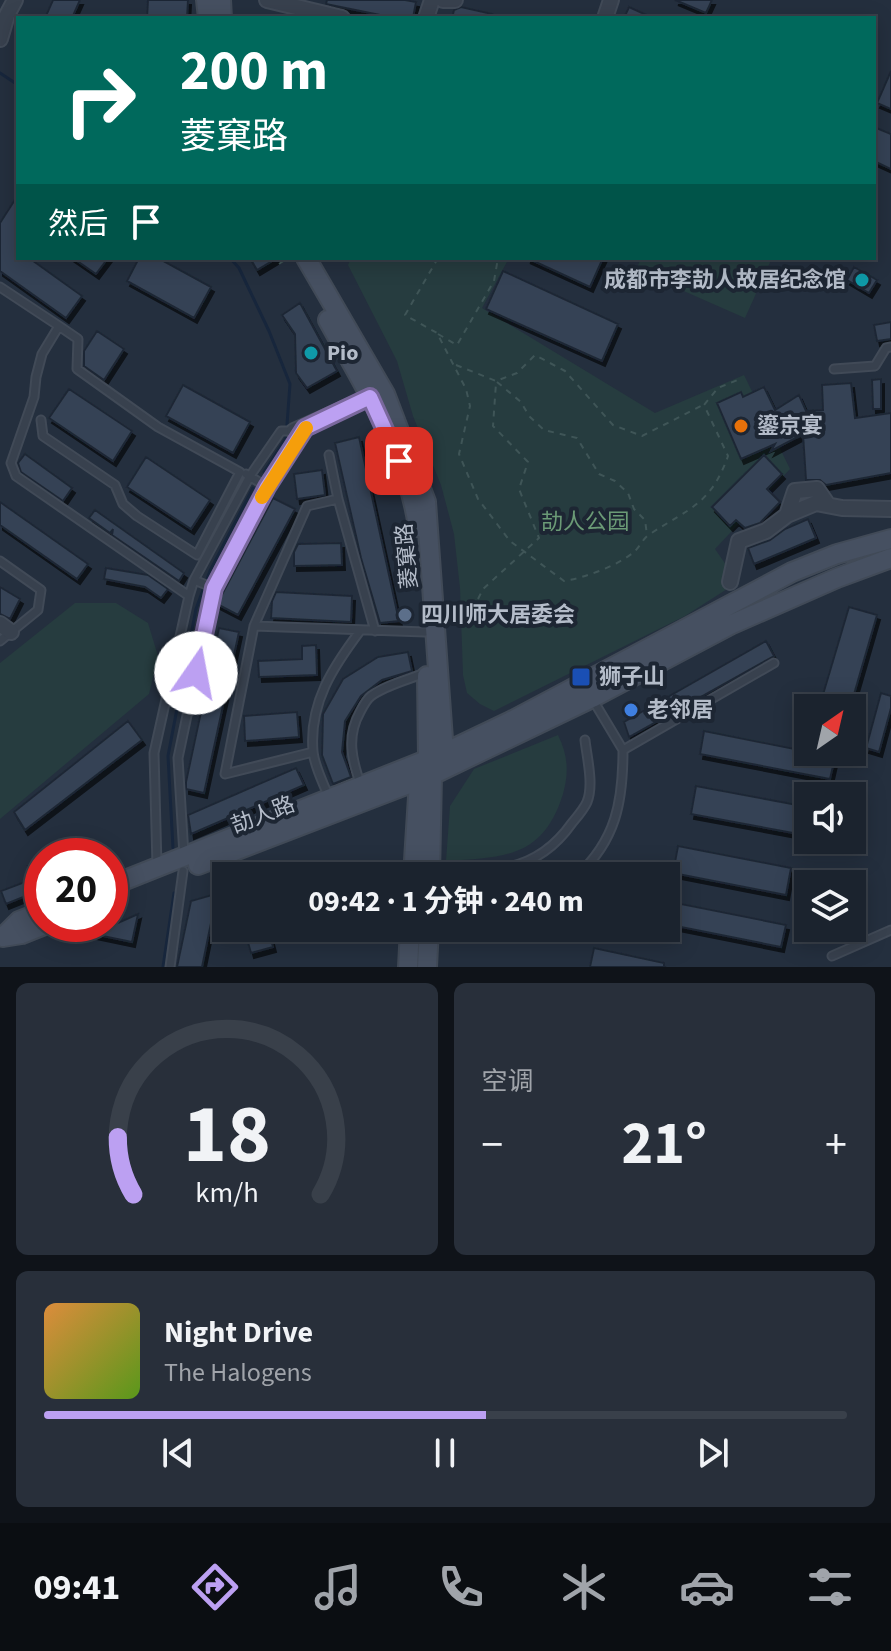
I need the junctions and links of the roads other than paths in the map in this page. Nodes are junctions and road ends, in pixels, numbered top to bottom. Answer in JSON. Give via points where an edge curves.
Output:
{"nodes":[{"id":1,"x":15,"y":0,"type":"edge"},
{"id":2,"x":267,"y":0,"type":"edge"},
{"id":3,"x":443,"y":0,"type":"edge"},
{"id":4,"x":455,"y":0,"type":"edge"},
{"id":5,"x":334,"y":16,"type":"edge"},
{"id":6,"x":1,"y":35,"type":"edge"},
{"id":7,"x":297,"y":260,"type":"edge"},
{"id":8,"x":0,"y":287,"type":"edge"},
{"id":9,"x":59,"y":326,"type":"junction"},
{"id":10,"x":891,"y":347,"type":"edge"},
{"id":11,"x":834,"y":369,"type":"dead end"},
{"id":12,"x":370,"y":397,"type":"junction"},
{"id":13,"x":41,"y":420,"type":"dead end"},
{"id":14,"x":293,"y":430,"type":"junction"},
{"id":15,"x":329,"y":455,"type":"dead end"},
{"id":16,"x":240,"y":472,"type":"junction"},
{"id":17,"x":250,"y":476,"type":"junction"},
{"id":18,"x":267,"y":487,"type":"junction"},
{"id":19,"x":338,"y":499,"type":"junction"},
{"id":20,"x":891,"y":509,"type":"edge"},
{"id":21,"x":891,"y":539,"type":"edge"},
{"id":22,"x":891,"y":558,"type":"edge"},
{"id":23,"x":0,"y":561,"type":"edge"},
{"id":24,"x":194,"y":580,"type":"junction"},
{"id":25,"x":730,"y":582,"type":"dead end"},
{"id":26,"x":214,"y":588,"type":"junction"},
{"id":27,"x":189,"y":596,"type":"junction"},
{"id":28,"x":254,"y":626,"type":"junction"},
{"id":29,"x":360,"y":631,"type":"junction"},
{"id":30,"x":375,"y":631,"type":"junction"},
{"id":31,"x":4,"y":632,"type":"edge"},
{"id":32,"x":425,"y":632,"type":"junction"},
{"id":33,"x":774,"y":663,"type":"dead end"},
{"id":34,"x":427,"y":673,"type":"junction"},
{"id":35,"x":592,"y":698,"type":"junction"},
{"id":36,"x":585,"y":740,"type":"dead end"},
{"id":37,"x":623,"y":750,"type":"junction"},
{"id":38,"x":313,"y":752,"type":"junction"},
{"id":39,"x":431,"y":767,"type":"junction"},
{"id":40,"x":361,"y":786,"type":"junction"},
{"id":41,"x":330,"y":800,"type":"junction"},
{"id":42,"x":415,"y":862,"type":"edge"},
{"id":43,"x":431,"y":862,"type":"edge"},
{"id":44,"x":527,"y":862,"type":"edge"},
{"id":45,"x":590,"y":862,"type":"edge"},
{"id":46,"x":184,"y":864,"type":"junction"},
{"id":47,"x":157,"y":868,"type":"junction"},
{"id":48,"x":128,"y":879,"type":"edge"},
{"id":49,"x":128,"y":890,"type":"edge"},
{"id":50,"x":24,"y":919,"type":"edge"},
{"id":51,"x":891,"y":930,"type":"edge"},
{"id":52,"x":24,"y":933,"type":"edge"},
{"id":53,"x":1,"y":936,"type":"edge"},
{"id":54,"x":409,"y":942,"type":"edge"},
{"id":55,"x":428,"y":942,"type":"edge"},
{"id":56,"x":832,"y":956,"type":"dead end"},
{"id":57,"x":170,"y":967,"type":"edge"},
{"id":58,"x":408,"y":967,"type":"edge"},
{"id":59,"x":427,"y":967,"type":"edge"}],
"edges":[{"from":1,"to":6,"type":"street"},
{"from":2,"to":5,"type":"street"},
{"from":3,"to":4,"type":"street"},
{"from":7,"to":12,"type":"street","name":"菱窠路"},
{"from":7,"to":39,"type":"street","name":"菱窠路","via":[[385,394],[426,502],[434,581]]},
{"from":8,"to":9,"type":"lane"},
{"from":9,"to":16,"type":"lane","via":[[78,339],[77,369],[158,427]]},
{"from":9,"to":27,"type":"lane","via":[[42,354],[34,397],[11,463],[16,476]]},
{"from":10,"to":11,"type":"lane","via":[[875,366]]},
{"from":12,"to":14,"type":"street"},
{"from":12,"to":32,"type":"street","name":"菱窠路","via":[[416,512]]},
{"from":13,"to":16,"type":"lane","via":[[43,436],[115,485],[123,504],[137,516],[197,555]]},
{"from":14,"to":17,"type":"lane"},
{"from":14,"to":18,"type":"lane"},
{"from":15,"to":19,"type":"lane"},
{"from":16,"to":17,"type":"lane"},
{"from":17,"to":18,"type":"lane"},
{"from":17,"to":24,"type":"lane"},
{"from":18,"to":26,"type":"lane"},
{"from":19,"to":28,"type":"lane","via":[[307,506]]},
{"from":19,"to":30,"type":"lane"},
{"from":20,"to":25,"type":"street","via":[[816,503],[787,515],[766,531],[739,541]]},
{"from":21,"to":39,"type":"street","via":[[792,572]]},
{"from":22,"to":35,"type":"street","via":[[730,625]]},
{"from":23,"to":31,"type":"lane","via":[[41,590],[38,610]]},
{"from":24,"to":26,"type":"lane"},
{"from":24,"to":27,"type":"lane"},
{"from":26,"to":46,"type":"lane","via":[[178,758]]},
{"from":27,"to":47,"type":"lane","via":[[154,753]]},
{"from":28,"to":29,"type":"lane"},
{"from":28,"to":38,"type":"lane","via":[[225,774]]},
{"from":29,"to":30,"type":"lane"},
{"from":29,"to":38,"type":"lane","via":[[333,666],[317,701]]},
{"from":30,"to":32,"type":"lane"},
{"from":32,"to":34,"type":"street","name":"菱窠路"},
{"from":33,"to":37,"type":"lane"},
{"from":34,"to":39,"type":"street","name":"菱窠路"},
{"from":34,"to":40,"type":"lane","via":[[369,697],[350,740]]},
{"from":35,"to":37,"type":"lane"},
{"from":35,"to":39,"type":"street"},
{"from":36,"to":44,"type":"lane","via":[[587,802],[565,834]]},
{"from":37,"to":45,"type":"lane","via":[[616,820]]},
{"from":38,"to":41,"type":"lane"},
{"from":39,"to":40,"type":"street"},
{"from":39,"to":42,"type":"street","name":"菱窠路"},
{"from":39,"to":43,"type":"street","name":"菱窠路"},
{"from":39,"to":46,"type":"street","name":"劼人路"},
{"from":40,"to":41,"type":"street"},
{"from":41,"to":46,"type":"street"},
{"from":46,"to":47,"type":"street"},
{"from":46,"to":49,"type":"street","name":"劼人路"},
{"from":46,"to":57,"type":"lane"},
{"from":47,"to":48,"type":"street"},
{"from":50,"to":53,"type":"street"},
{"from":51,"to":56,"type":"lane"},
{"from":52,"to":53,"type":"street"},
{"from":54,"to":58,"type":"street"},
{"from":55,"to":59,"type":"street"}]}
